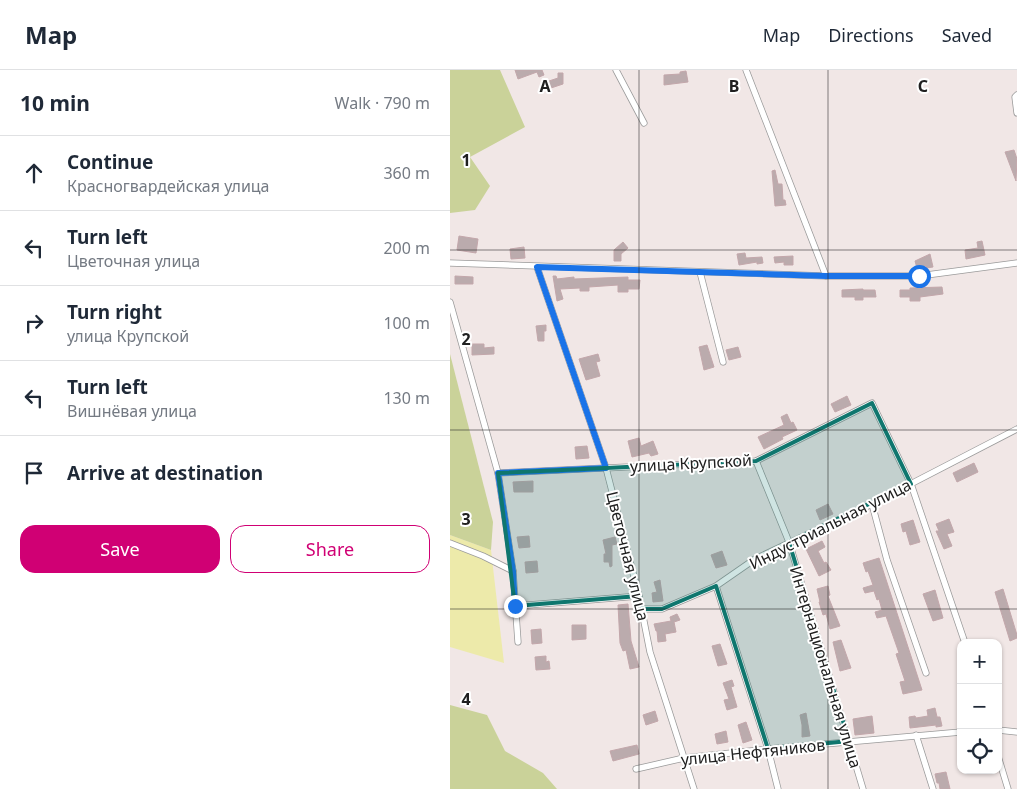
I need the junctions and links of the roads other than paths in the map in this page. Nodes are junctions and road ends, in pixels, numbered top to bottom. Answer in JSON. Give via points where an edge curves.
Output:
{"nodes":[{"id":1,"x":616,"y":70,"type":"edge"},
{"id":2,"x":746,"y":70,"type":"edge"},
{"id":3,"x":1017,"y":95,"type":"edge"},
{"id":4,"x":1017,"y":113,"type":"edge"},
{"id":5,"x":644,"y":123,"type":"dead end"},
{"id":6,"x":450,"y":263,"type":"edge"},
{"id":7,"x":1017,"y":263,"type":"edge"},
{"id":8,"x":537,"y":267,"type":"junction"},
{"id":9,"x":700,"y":272,"type":"junction"},
{"id":10,"x":826,"y":276,"type":"junction"},
{"id":11,"x":450,"y":302,"type":"edge"},
{"id":12,"x":723,"y":362,"type":"dead end"},
{"id":13,"x":1017,"y":429,"type":"edge"},
{"id":14,"x":756,"y":461,"type":"junction"},
{"id":15,"x":606,"y":468,"type":"junction"},
{"id":16,"x":498,"y":473,"type":"junction"},
{"id":17,"x":911,"y":484,"type":"junction"},
{"id":18,"x":872,"y":504,"type":"junction"},
{"id":19,"x":788,"y":542,"type":"junction"},
{"id":20,"x":450,"y":543,"type":"edge"},
{"id":21,"x":513,"y":571,"type":"junction"},
{"id":22,"x":716,"y":586,"type":"junction"},
{"id":23,"x":639,"y":596,"type":"junction"},
{"id":24,"x":515,"y":606,"type":"junction"},
{"id":25,"x":642,"y":609,"type":"junction"},
{"id":26,"x":964,"y":639,"type":"edge"},
{"id":27,"x":518,"y":642,"type":"dead end"},
{"id":28,"x":926,"y":673,"type":"dead end"},
{"id":29,"x":1002,"y":730,"type":"edge"},
{"id":30,"x":957,"y":732,"type":"edge"},
{"id":31,"x":1017,"y":732,"type":"edge"},
{"id":32,"x":916,"y":735,"type":"junction"},
{"id":33,"x":849,"y":741,"type":"junction"},
{"id":34,"x":768,"y":749,"type":"junction"},
{"id":35,"x":684,"y":758,"type":"junction"},
{"id":36,"x":636,"y":769,"type":"dead end"},
{"id":37,"x":1002,"y":769,"type":"edge"},
{"id":38,"x":694,"y":789,"type":"edge"},
{"id":39,"x":778,"y":789,"type":"edge"},
{"id":40,"x":863,"y":789,"type":"edge"},
{"id":41,"x":933,"y":789,"type":"edge"},
{"id":42,"x":1008,"y":789,"type":"edge"}],
"edges":[{"from":1,"to":5,"type":"street"},
{"from":2,"to":10,"type":"street"},
{"from":3,"to":4,"type":"street"},
{"from":6,"to":8,"type":"street"},
{"from":7,"to":10,"type":"street","via":[[919,276]]},
{"from":8,"to":9,"type":"street"},
{"from":8,"to":15,"type":"street","name":"Цветочная улица"},
{"from":9,"to":10,"type":"street"},
{"from":9,"to":12,"type":"street"},
{"from":11,"to":16,"type":"street"},
{"from":13,"to":17,"type":"street","name":"Индустриальная улица"},
{"from":14,"to":15,"type":"street","name":"улица Крупской"},
{"from":14,"to":17,"type":"street","name":"улица Крупской","via":[[872,403]]},
{"from":14,"to":19,"type":"street","name":"Интернациональная улица"},
{"from":15,"to":16,"type":"street","name":"улица Крупской"},
{"from":15,"to":23,"type":"street","name":"Цветочная улица"},
{"from":16,"to":21,"type":"street"},
{"from":17,"to":18,"type":"street","name":"Индустриальная улица"},
{"from":17,"to":26,"type":"street"},
{"from":18,"to":19,"type":"street","name":"Индустриальная улица"},
{"from":18,"to":28,"type":"street","via":[[887,560]]},
{"from":19,"to":22,"type":"street","name":"Индустриальная улица","via":[[755,559]]},
{"from":19,"to":33,"type":"street","name":"Интернациональная улица"},
{"from":20,"to":21,"type":"street"},
{"from":21,"to":24,"type":"street"},
{"from":22,"to":25,"type":"street","name":"Индустриальная улица","via":[[662,609]]},
{"from":22,"to":34,"type":"street"},
{"from":23,"to":24,"type":"street"},
{"from":23,"to":25,"type":"street","name":"Цветочная улица"},
{"from":24,"to":27,"type":"street"},
{"from":25,"to":35,"type":"street","name":"Цветочная улица","via":[[650,652]]},
{"from":29,"to":31,"type":"street"},
{"from":30,"to":32,"type":"street","name":"улица Нефтяников"},
{"from":32,"to":33,"type":"street","name":"улица Нефтяников"},
{"from":32,"to":41,"type":"street"},
{"from":33,"to":34,"type":"street","name":"улица Нефтяников"},
{"from":33,"to":40,"type":"street","name":"Интернациональная улица"},
{"from":34,"to":35,"type":"street","name":"улица Нефтяников"},
{"from":34,"to":39,"type":"street"},
{"from":35,"to":36,"type":"street","name":"улица Нефтяников"},
{"from":35,"to":38,"type":"street","name":"Цветочная улица"},
{"from":37,"to":42,"type":"street"}]}
